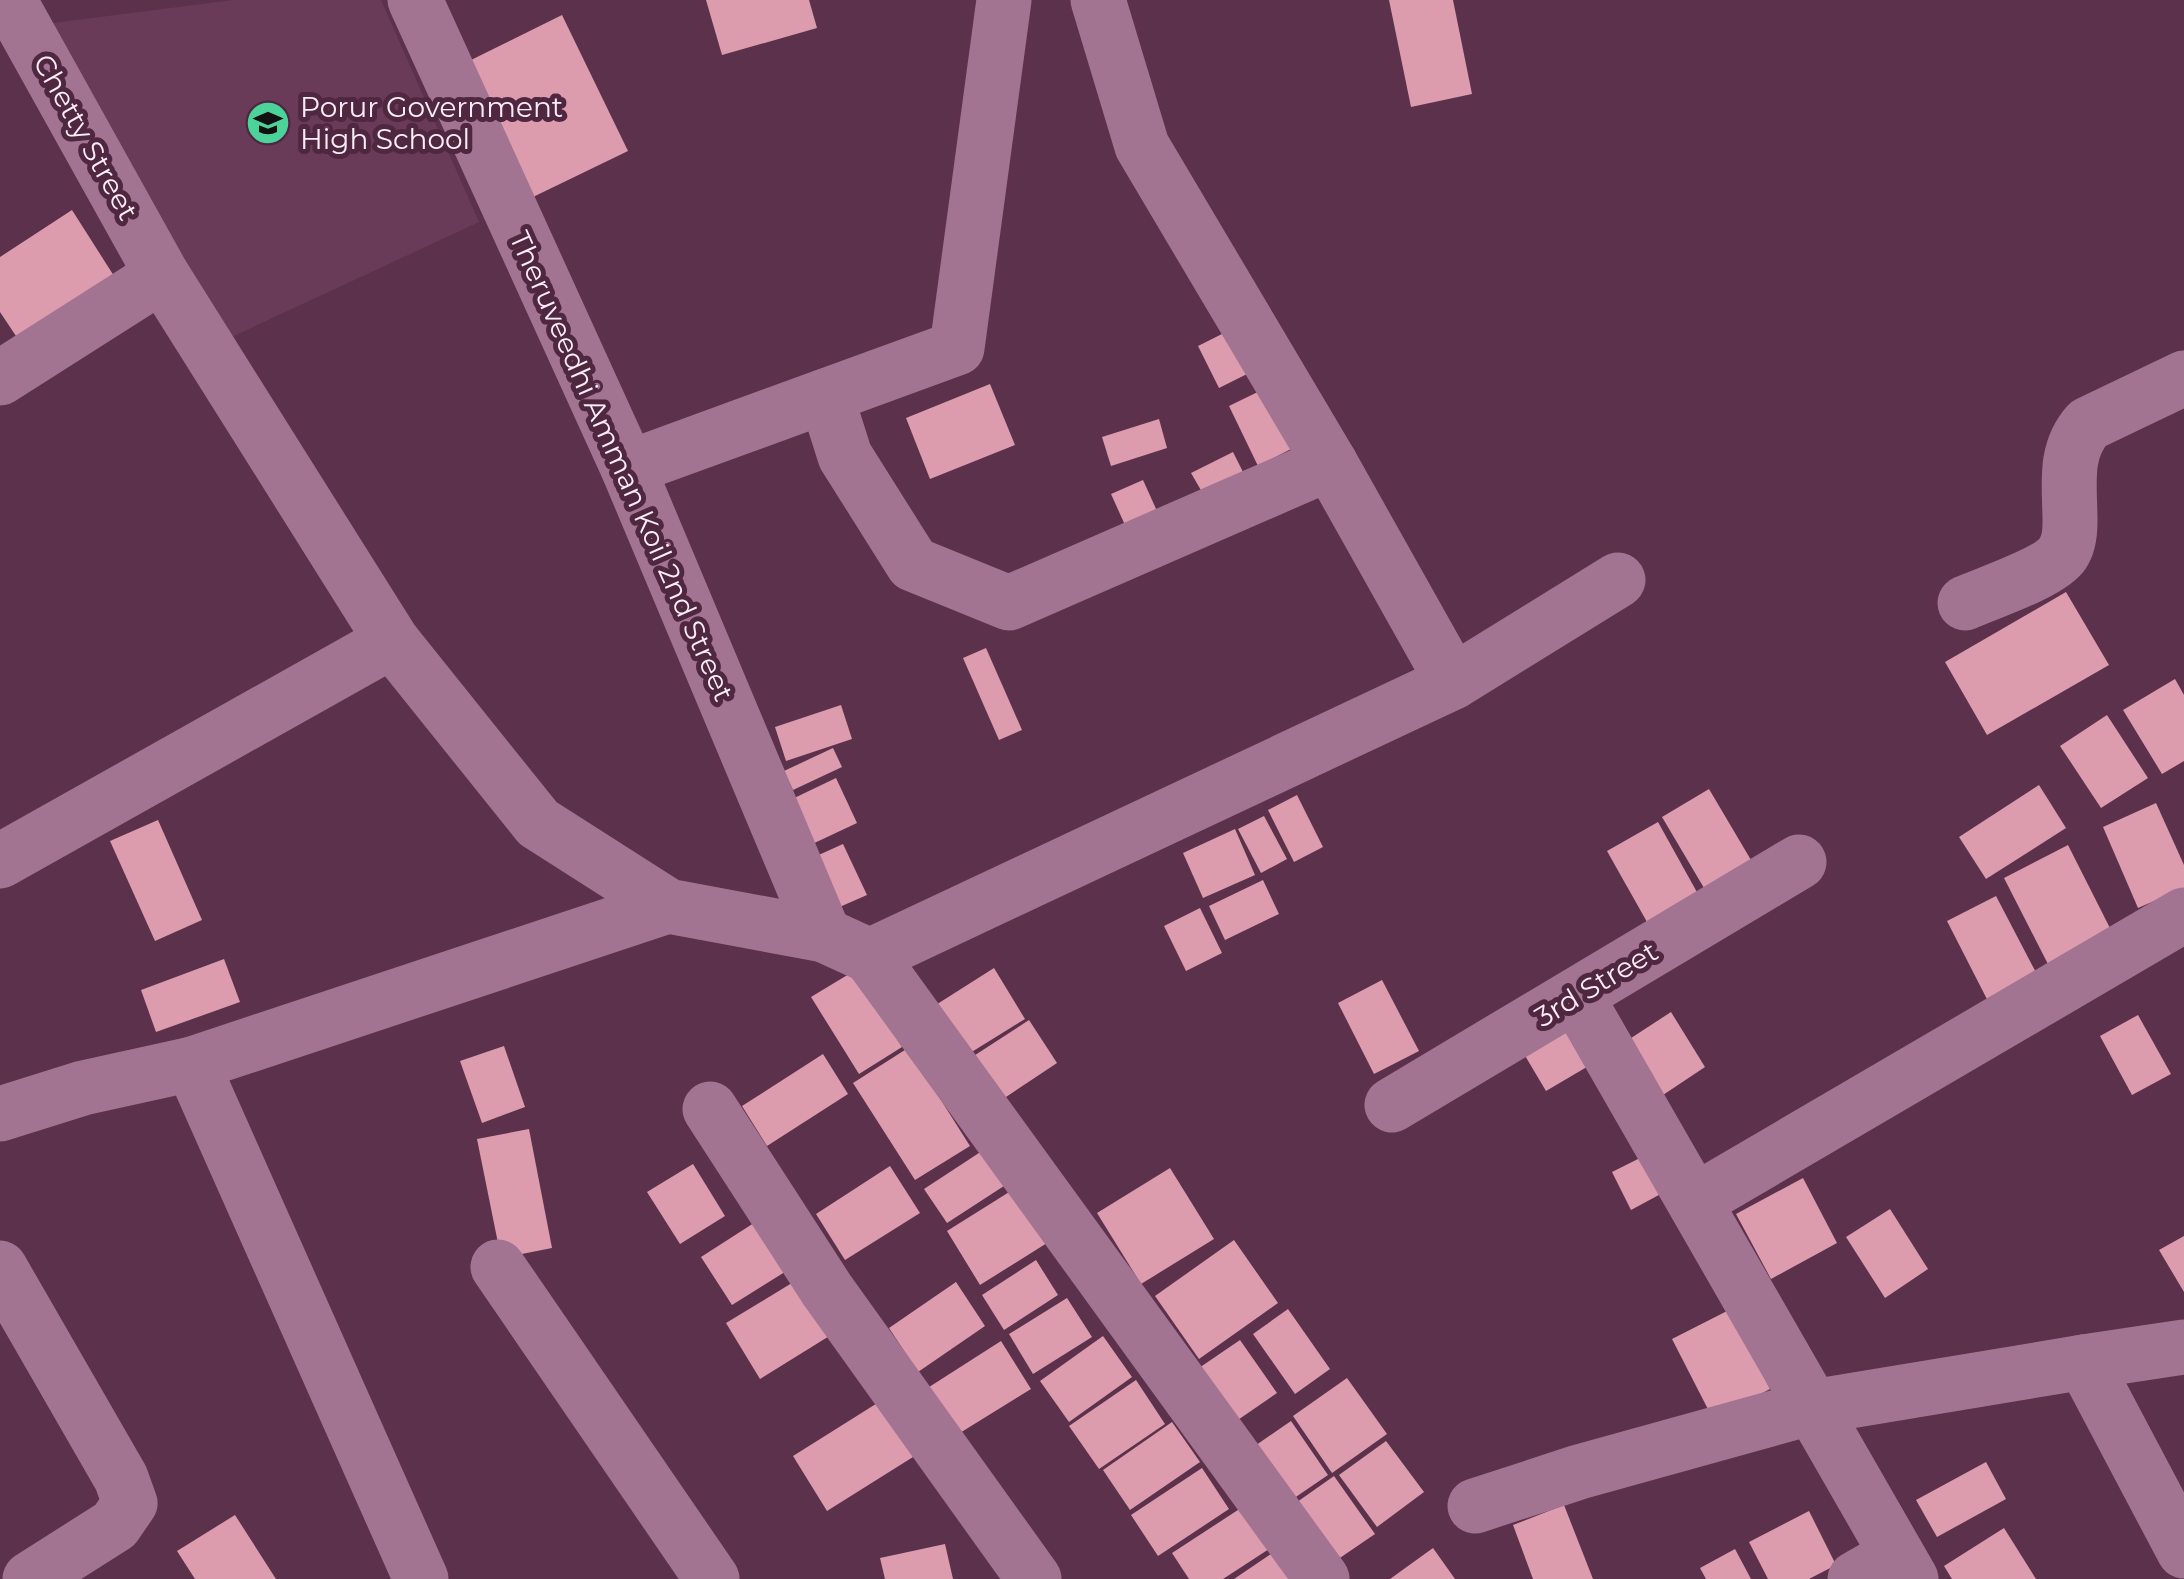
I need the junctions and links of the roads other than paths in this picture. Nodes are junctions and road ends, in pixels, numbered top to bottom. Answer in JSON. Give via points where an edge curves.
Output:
{"nodes":[{"id":1,"x":9,"y":0,"type":"edge"},
{"id":2,"x":415,"y":0,"type":"edge"},
{"id":3,"x":1004,"y":0,"type":"edge"},
{"id":4,"x":1098,"y":0,"type":"edge"},
{"id":5,"x":162,"y":274,"type":"junction"},
{"id":6,"x":0,"y":378,"type":"edge"},
{"id":7,"x":2184,"y":378,"type":"edge"},
{"id":8,"x":826,"y":396,"type":"junction"},
{"id":9,"x":1330,"y":462,"type":"junction"},
{"id":10,"x":628,"y":468,"type":"junction"},
{"id":11,"x":1618,"y":580,"type":"dead end"},
{"id":12,"x":1965,"y":603,"type":"dead end"},
{"id":13,"x":392,"y":641,"type":"junction"},
{"id":14,"x":1453,"y":682,"type":"junction"},
{"id":15,"x":0,"y":861,"type":"edge"},
{"id":16,"x":1800,"y":862,"type":"dead end"},
{"id":17,"x":668,"y":906,"type":"junction"},
{"id":18,"x":2184,"y":916,"type":"edge"},
{"id":19,"x":846,"y":946,"type":"junction"},
{"id":20,"x":1576,"y":996,"type":"junction"},
{"id":21,"x":192,"y":1064,"type":"junction"},
{"id":22,"x":1392,"y":1105,"type":"dead end"},
{"id":23,"x":710,"y":1109,"type":"dead end"},
{"id":24,"x":0,"y":1114,"type":"edge"},
{"id":25,"x":1695,"y":1202,"type":"junction"},
{"id":26,"x":498,"y":1267,"type":"dead end"},
{"id":27,"x":0,"y":1268,"type":"edge"},
{"id":28,"x":2184,"y":1348,"type":"edge"},
{"id":29,"x":2084,"y":1362,"type":"junction"},
{"id":30,"x":1813,"y":1407,"type":"junction"},
{"id":31,"x":1475,"y":1506,"type":"dead end"},
{"id":32,"x":2184,"y":1552,"type":"edge"},
{"id":33,"x":1888,"y":1571,"type":"edge"},
{"id":34,"x":30,"y":1579,"type":"edge"},
{"id":35,"x":421,"y":1579,"type":"edge"},
{"id":36,"x":712,"y":1579,"type":"edge"},
{"id":37,"x":1032,"y":1579,"type":"edge"},
{"id":38,"x":1322,"y":1579,"type":"edge"}],
"edges":[{"from":1,"to":5,"type":"street","name":"Chetty Street"},
{"from":2,"to":10,"type":"street","name":"Theruveedhi Amman Koil 2nd Street"},
{"from":3,"to":8,"type":"street","via":[[957,348]]},
{"from":4,"to":9,"type":"street","via":[[1142,146]]},
{"from":5,"to":6,"type":"street"},
{"from":5,"to":13,"type":"street","name":"Chetty Street"},
{"from":7,"to":12,"type":"street","via":[[2088,424],[2070,456],[2070,535],[2063,554]]},
{"from":8,"to":9,"type":"street","via":[[845,456],[914,564],[1009,602]]},
{"from":8,"to":10,"type":"street"},
{"from":9,"to":14,"type":"street"},
{"from":10,"to":19,"type":"street","name":"Theruveedhi Amman Koil 2nd Street"},
{"from":11,"to":14,"type":"street"},
{"from":13,"to":15,"type":"street"},
{"from":13,"to":17,"type":"street","name":"Chetty Street","via":[[538,823]]},
{"from":14,"to":19,"type":"street"},
{"from":16,"to":20,"type":"street","name":"3rd Street"},
{"from":17,"to":19,"type":"street"},
{"from":17,"to":21,"type":"street"},
{"from":18,"to":25,"type":"street"},
{"from":19,"to":38,"type":"street","name":"Theruveedhi Amman Koil 2nd Street"},
{"from":20,"to":22,"type":"street","name":"3rd Street"},
{"from":20,"to":25,"type":"street"},
{"from":21,"to":24,"type":"street"},
{"from":21,"to":35,"type":"street"},
{"from":23,"to":37,"type":"street","via":[[827,1290]]},
{"from":25,"to":30,"type":"street"},
{"from":26,"to":36,"type":"street"},
{"from":27,"to":34,"type":"street","via":[[130,1503],[115,1524]]},
{"from":28,"to":29,"type":"street"},
{"from":29,"to":30,"type":"street"},
{"from":29,"to":32,"type":"street"},
{"from":30,"to":31,"type":"street"},
{"from":30,"to":33,"type":"street"}]}
